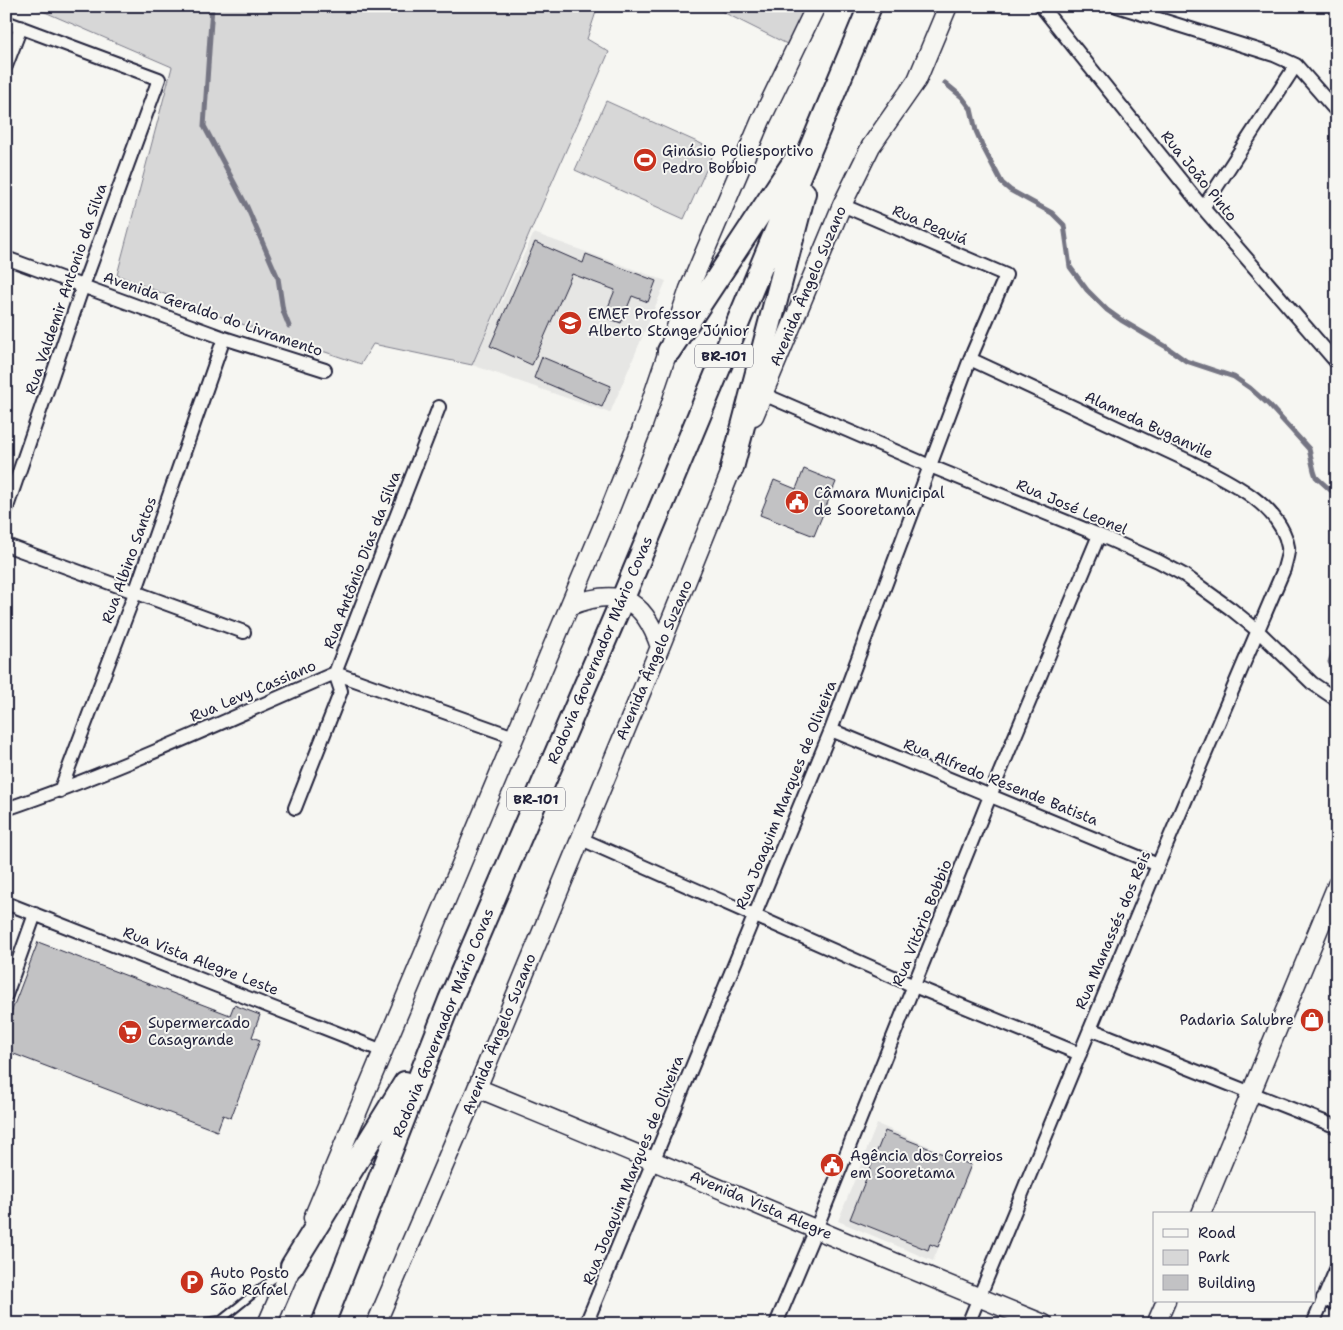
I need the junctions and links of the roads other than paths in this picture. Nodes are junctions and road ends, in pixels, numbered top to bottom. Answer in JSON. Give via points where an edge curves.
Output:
{"nodes":[{"id":1,"x":816,"y":6,"type":"edge"},
{"id":2,"x":870,"y":6,"type":"edge"},
{"id":3,"x":948,"y":6,"type":"edge"},
{"id":4,"x":1041,"y":6,"type":"edge"},
{"id":5,"x":1117,"y":6,"type":"edge"},
{"id":6,"x":6,"y":22,"type":"edge"},
{"id":7,"x":20,"y":28,"type":"junction"},
{"id":8,"x":1296,"y":65,"type":"junction"},
{"id":9,"x":6,"y":66,"type":"edge"},
{"id":10,"x":1337,"y":112,"type":"edge"},
{"id":11,"x":824,"y":115,"type":"junction"},
{"id":12,"x":842,"y":205,"type":"junction"},
{"id":13,"x":1203,"y":208,"type":"junction"},
{"id":14,"x":6,"y":258,"type":"edge"},
{"id":15,"x":1006,"y":274,"type":"joint"},
{"id":16,"x":83,"y":286,"type":"junction"},
{"id":17,"x":224,"y":338,"type":"junction"},
{"id":18,"x":669,"y":351,"type":"junction"},
{"id":19,"x":970,"y":359,"type":"junction"},
{"id":20,"x":1337,"y":363,"type":"edge"},
{"id":21,"x":325,"y":370,"type":"dead end"},
{"id":22,"x":763,"y":394,"type":"junction"},
{"id":23,"x":439,"y":407,"type":"dead end"},
{"id":24,"x":930,"y":466,"type":"junction"},
{"id":25,"x":732,"y":468,"type":"junction"},
{"id":26,"x":6,"y":510,"type":"edge"},
{"id":27,"x":1099,"y":535,"type":"junction"},
{"id":28,"x":6,"y":545,"type":"edge"},
{"id":29,"x":1288,"y":549,"type":"joint"},
{"id":30,"x":135,"y":593,"type":"junction"},
{"id":31,"x":623,"y":598,"type":"junction"},
{"id":32,"x":570,"y":606,"type":"junction"},
{"id":33,"x":1256,"y":630,"type":"junction"},
{"id":34,"x":244,"y":632,"type":"dead end"},
{"id":35,"x":660,"y":647,"type":"junction"},
{"id":36,"x":335,"y":673,"type":"junction"},
{"id":37,"x":1337,"y":700,"type":"edge"},
{"id":38,"x":831,"y":730,"type":"junction"},
{"id":39,"x":514,"y":737,"type":"junction"},
{"id":40,"x":60,"y":791,"type":"junction"},
{"id":41,"x":990,"y":796,"type":"junction"},
{"id":42,"x":295,"y":808,"type":"dead end"},
{"id":43,"x":6,"y":809,"type":"edge"},
{"id":44,"x":579,"y":838,"type":"junction"},
{"id":45,"x":1158,"y":865,"type":"junction"},
{"id":46,"x":1337,"y":885,"type":"edge"},
{"id":47,"x":6,"y":902,"type":"edge"},
{"id":48,"x":35,"y":914,"type":"junction"},
{"id":49,"x":754,"y":917,"type":"junction"},
{"id":50,"x":914,"y":986,"type":"junction"},
{"id":51,"x":6,"y":995,"type":"edge"},
{"id":52,"x":450,"y":1000,"type":"junction"},
{"id":53,"x":1090,"y":1029,"type":"junction"},
{"id":54,"x":383,"y":1051,"type":"junction"},
{"id":55,"x":1080,"y":1054,"type":"junction"},
{"id":56,"x":477,"y":1088,"type":"junction"},
{"id":57,"x":1250,"y":1092,"type":"junction"},
{"id":58,"x":1337,"y":1127,"type":"edge"},
{"id":59,"x":654,"y":1160,"type":"junction"},
{"id":60,"x":1202,"y":1212,"type":"edge"},
{"id":61,"x":816,"y":1229,"type":"junction"},
{"id":62,"x":292,"y":1266,"type":"junction"},
{"id":63,"x":1337,"y":1267,"type":"edge"},
{"id":64,"x":979,"y":1297,"type":"junction"},
{"id":65,"x":1323,"y":1298,"type":"junction"},
{"id":66,"x":1166,"y":1302,"type":"edge"},
{"id":67,"x":1337,"y":1305,"type":"edge"},
{"id":68,"x":218,"y":1322,"type":"edge"},
{"id":69,"x":188,"y":1324,"type":"edge"},
{"id":70,"x":267,"y":1324,"type":"edge"},
{"id":71,"x":323,"y":1324,"type":"edge"},
{"id":72,"x":376,"y":1324,"type":"edge"},
{"id":73,"x":586,"y":1324,"type":"edge"},
{"id":74,"x":776,"y":1324,"type":"edge"},
{"id":75,"x":968,"y":1324,"type":"edge"},
{"id":76,"x":1044,"y":1324,"type":"edge"},
{"id":77,"x":1156,"y":1324,"type":"edge"},
{"id":78,"x":1313,"y":1324,"type":"edge"}],
"edges":[{"from":1,"to":18,"type":"main road","via":[[762,120],[689,289]]},
{"from":2,"to":11,"type":"highway","name":"Rodovia Governador Mário Covas","number":"BR-101"},
{"from":3,"to":12,"type":"main road","name":"Avenida Ângelo Suzano","via":[[917,80],[871,146]]},
{"from":4,"to":13,"type":"street","name":"Rua João Pinto"},
{"from":5,"to":8,"type":"street","via":[[1259,50]]},
{"from":6,"to":7,"type":"street"},
{"from":7,"to":9,"type":"street"},
{"from":7,"to":16,"type":"street","name":"Rua Valdemir Antonio da Silva","via":[[159,79]]},
{"from":8,"to":10,"type":"street"},
{"from":8,"to":13,"type":"street"},
{"from":11,"to":18,"type":"highway"},
{"from":11,"to":25,"type":"highway"},
{"from":11,"to":31,"type":"highway","name":"Rodovia Governador Mário Covas","number":"BR-101"},
{"from":12,"to":15,"type":"street","name":"Rua Pequiá"},
{"from":12,"to":22,"type":"main road","name":"Avenida Ângelo Suzano"},
{"from":13,"to":20,"type":"street","name":"Rua João Pinto"},
{"from":14,"to":16,"type":"street","name":"Avenida Geraldo do Livramento"},
{"from":15,"to":19,"type":"street","name":"Rua Joaquim Marques de Oliveira"},
{"from":16,"to":17,"type":"street","name":"Avenida Geraldo do Livramento"},
{"from":16,"to":26,"type":"street","name":"Rua Valdemir Antonio da Silva"},
{"from":17,"to":21,"type":"street","name":"Avenida Geraldo do Livramento"},
{"from":17,"to":30,"type":"street","name":"Rua Albino Santos"},
{"from":18,"to":32,"type":"main road","via":[[641,431]]},
{"from":19,"to":24,"type":"street","name":"Rua Joaquim Marques de Oliveira"},
{"from":19,"to":29,"type":"street","name":"Alameda Buganvile","via":[[1225,479],[1271,514],[1283,531]]},
{"from":22,"to":24,"type":"street","name":"Rua José Leonel"},
{"from":22,"to":25,"type":"main road","name":"Avenida Ângelo Suzano"},
{"from":23,"to":36,"type":"street","name":"Rua Antônio Dias da Silva"},
{"from":24,"to":27,"type":"street","name":"Rua José Leonel"},
{"from":24,"to":38,"type":"street","name":"Rua Joaquim Marques de Oliveira"},
{"from":25,"to":35,"type":"main road","name":"Avenida Ângelo Suzano"},
{"from":27,"to":33,"type":"street","name":"Rua José Leonel","via":[[1184,575]]},
{"from":27,"to":41,"type":"street","name":"Rua Vitório Bobbio"},
{"from":28,"to":30,"type":"street"},
{"from":29,"to":33,"type":"street","name":"Rua Manassés dos Reis","via":[[1284,570]]},
{"from":30,"to":34,"type":"street"},
{"from":30,"to":40,"type":"street","name":"Rua Albino Santos"},
{"from":31,"to":32,"type":"main road","via":[[587,599]]},
{"from":31,"to":35,"type":"main road","via":[[640,610],[653,627]]},
{"from":31,"to":52,"type":"highway","name":"Rodovia Governador Mário Covas","number":"BR-101"},
{"from":32,"to":39,"type":"main road"},
{"from":33,"to":37,"type":"street","name":"Rua José Leonel","via":[[1312,683]]},
{"from":33,"to":45,"type":"street","name":"Rua Manassés dos Reis"},
{"from":35,"to":44,"type":"main road","name":"Avenida Ângelo Suzano"},
{"from":36,"to":39,"type":"street","name":"Rua Levy Cassiano"},
{"from":36,"to":40,"type":"street","name":"Rua Levy Cassiano"},
{"from":36,"to":42,"type":"street","name":"Rua Antônio Dias da Silva","via":[[341,691]]},
{"from":38,"to":41,"type":"street","name":"Rua Alfredo Resende Batista"},
{"from":38,"to":49,"type":"street","name":"Rua Joaquim Marques de Oliveira"},
{"from":39,"to":54,"type":"main road"},
{"from":40,"to":43,"type":"street","name":"Rua Levy Cassiano"},
{"from":41,"to":45,"type":"street","name":"Rua Alfredo Resende Batista"},
{"from":41,"to":50,"type":"street","name":"Rua Vitório Bobbio"},
{"from":44,"to":49,"type":"street"},
{"from":44,"to":56,"type":"main road","name":"Avenida Ângelo Suzano"},
{"from":45,"to":53,"type":"street","name":"Rua Manassés dos Reis"},
{"from":46,"to":57,"type":"main road"},
{"from":47,"to":48,"type":"street","name":"Rua Vista Alegre Leste"},
{"from":48,"to":51,"type":"street"},
{"from":48,"to":54,"type":"street","name":"Rua Vista Alegre Leste"},
{"from":49,"to":50,"type":"street"},
{"from":49,"to":59,"type":"street","name":"Rua Joaquim Marques de Oliveira"},
{"from":50,"to":55,"type":"street"},
{"from":50,"to":61,"type":"street","name":"Rua Vitório Bobbio"},
{"from":52,"to":62,"type":"highway","via":[[397,1097]]},
{"from":52,"to":71,"type":"highway","name":"Rodovia Governador Mário Covas","number":"BR-101"},
{"from":53,"to":55,"type":"street","name":"Rua Manassés dos Reis"},
{"from":53,"to":57,"type":"street"},
{"from":54,"to":62,"type":"main road"},
{"from":55,"to":64,"type":"street","name":"Rua Manassés dos Reis"},
{"from":56,"to":59,"type":"main road","name":"Avenida Vista Alegre"},
{"from":56,"to":72,"type":"main road","name":"Avenida Ângelo Suzano"},
{"from":57,"to":58,"type":"street"},
{"from":57,"to":60,"type":"main road"},
{"from":59,"to":61,"type":"main road","name":"Avenida Vista Alegre"},
{"from":59,"to":73,"type":"street","name":"Rua Joaquim Marques de Oliveira"},
{"from":61,"to":64,"type":"main road","name":"Avenida Vista Alegre"},
{"from":61,"to":74,"type":"street","name":"Rua Vitório Bobbio"},
{"from":62,"to":68,"type":"lane"},
{"from":62,"to":70,"type":"main road"},
{"from":63,"to":65,"type":"street"},
{"from":64,"to":75,"type":"street","name":"Rua Manassés dos Reis"},
{"from":64,"to":76,"type":"main road","name":"Avenida Vista Alegre"},
{"from":65,"to":67,"type":"street"},
{"from":65,"to":78,"type":"street"},
{"from":66,"to":77,"type":"main road"},
{"from":68,"to":69,"type":"lane"}]}
